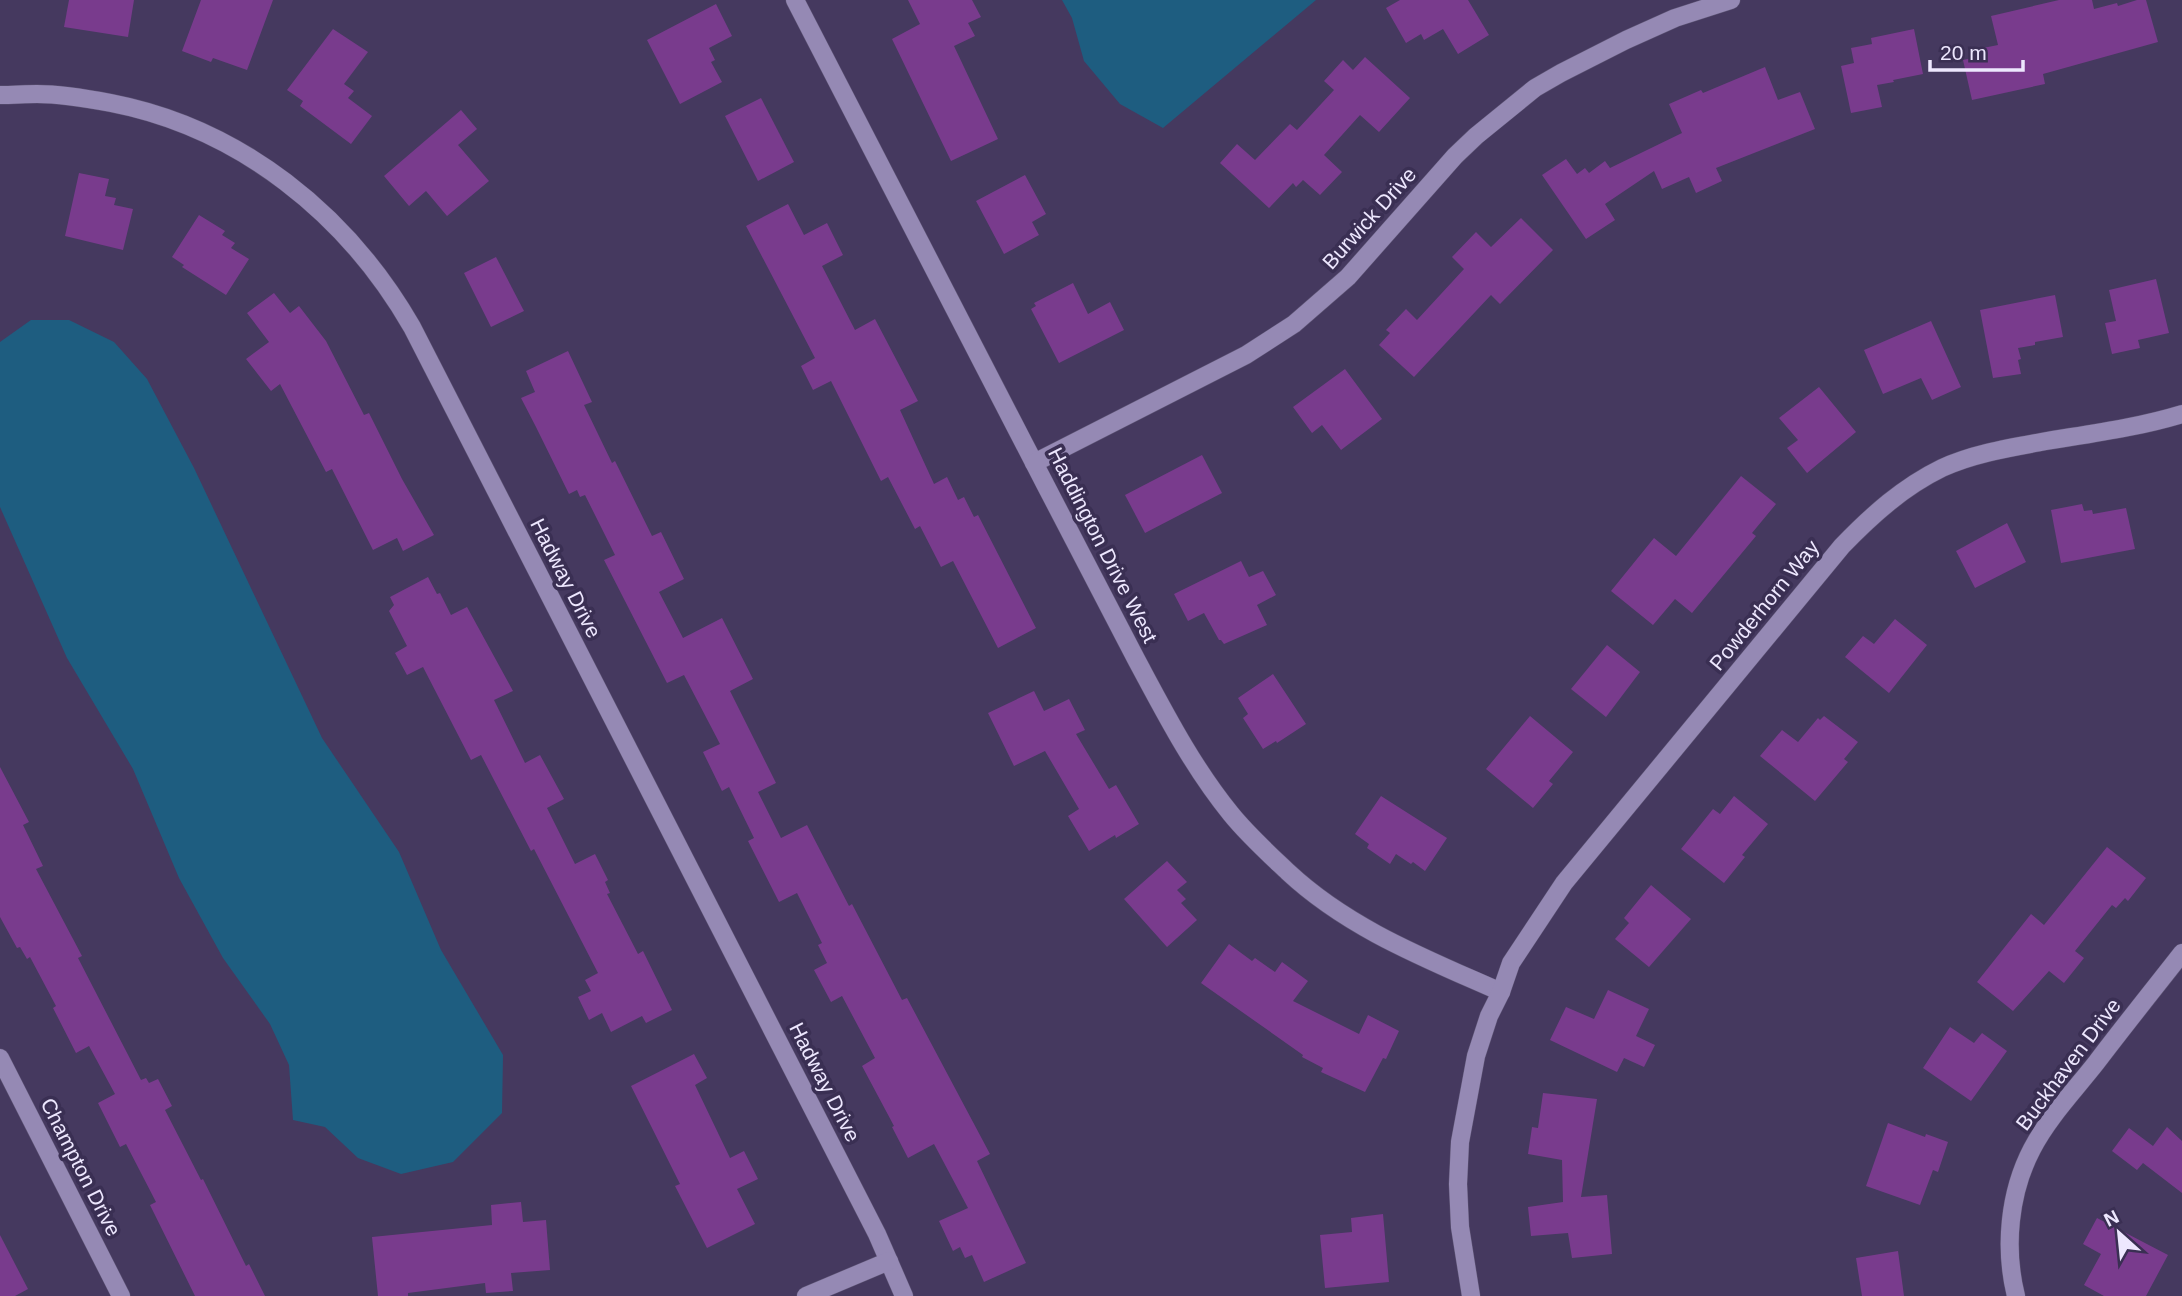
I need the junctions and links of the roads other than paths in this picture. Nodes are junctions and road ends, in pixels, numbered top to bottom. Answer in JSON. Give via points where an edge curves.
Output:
{"nodes":[{"id":1,"x":795,"y":0,"type":"edge"},
{"id":2,"x":1731,"y":0,"type":"edge"},
{"id":3,"x":0,"y":95,"type":"edge"},
{"id":4,"x":2182,"y":414,"type":"edge"},
{"id":5,"x":1034,"y":463,"type":"junction"},
{"id":6,"x":2182,"y":953,"type":"edge"},
{"id":7,"x":1501,"y":992,"type":"junction"},
{"id":8,"x":0,"y":1058,"type":"edge"},
{"id":9,"x":889,"y":1261,"type":"junction"},
{"id":10,"x":121,"y":1296,"type":"edge"},
{"id":11,"x":806,"y":1296,"type":"edge"},
{"id":12,"x":904,"y":1296,"type":"edge"},
{"id":13,"x":1471,"y":1296,"type":"edge"},
{"id":14,"x":2016,"y":1296,"type":"edge"}],
"edges":[{"from":1,"to":5,"type":"street","name":"Haddington Drive West"},
{"from":2,"to":5,"type":"street","name":"Burwick Drive","via":[[1626,40],[1535,88],[1476,135],[1338,287],[1294,324],[1247,355]]},
{"from":3,"to":9,"type":"street","name":"Hadway Drive","via":[[108,102],[204,133],[279,175],[324,212],[370,263],[412,327]]},
{"from":4,"to":7,"type":"street","name":"Powderhorn Way","via":[[2002,449],[1933,473],[1883,505],[1842,546],[1564,883],[1511,964]]},
{"from":5,"to":7,"type":"street","name":"Haddington Drive West","via":[[1181,744],[1241,826],[1292,876],[1374,934]]},
{"from":6,"to":14,"type":"street","name":"Buckhaven Drive","via":[[2032,1148],[2017,1189],[2011,1224]]},
{"from":7,"to":13,"type":"street","name":"Powderhorn Way","via":[[1476,1056],[1460,1142],[1460,1227]]},
{"from":8,"to":10,"type":"street","name":"Champton Drive"},
{"from":9,"to":11,"type":"street"},
{"from":9,"to":12,"type":"street","name":"Hadway Drive"}]}
